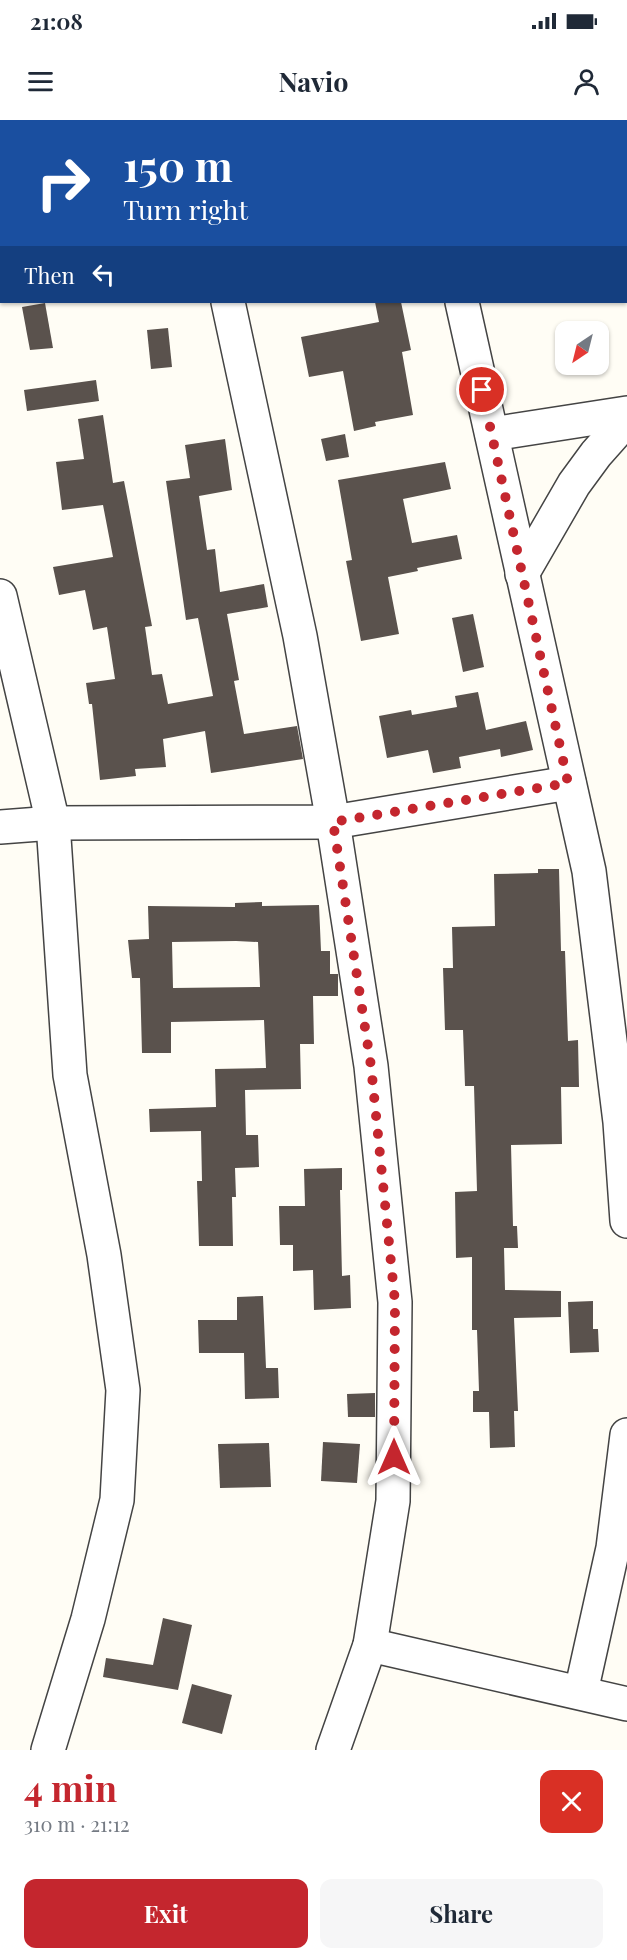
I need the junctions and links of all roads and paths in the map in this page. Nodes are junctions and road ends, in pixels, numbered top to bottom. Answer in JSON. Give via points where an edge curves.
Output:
{"nodes":[{"id":1,"x":228,"y":303,"type":"edge"},
{"id":2,"x":462,"y":303,"type":"edge"},
{"id":3,"x":627,"y":413,"type":"edge"},
{"id":4,"x":627,"y":419,"type":"edge"},
{"id":5,"x":492,"y":434,"type":"junction"},
{"id":6,"x":522,"y":574,"type":"junction"},
{"id":7,"x":0,"y":596,"type":"edge"},
{"id":8,"x":568,"y":783,"type":"junction"},
{"id":9,"x":333,"y":822,"type":"junction"},
{"id":10,"x":53,"y":823,"type":"junction"},
{"id":11,"x":0,"y":827,"type":"edge"},
{"id":12,"x":623,"y":1121,"type":"edge"},
{"id":13,"x":627,"y":1221,"type":"edge"},
{"id":14,"x":627,"y":1435,"type":"edge"},
{"id":15,"x":370,"y":1646,"type":"junction"},
{"id":16,"x":581,"y":1692,"type":"junction"},
{"id":17,"x":627,"y":1704,"type":"edge"},
{"id":18,"x":48,"y":1750,"type":"edge"},
{"id":19,"x":333,"y":1750,"type":"edge"}],
"edges":[{"from":1,"to":9,"type":"street","via":[[300,636]]},
{"from":2,"to":5,"type":"street"},
{"from":3,"to":5,"type":"street"},
{"from":4,"to":6,"type":"street","via":[[574,484]]},
{"from":5,"to":6,"type":"street"},
{"from":6,"to":8,"type":"street"},
{"from":7,"to":10,"type":"street"},
{"from":8,"to":9,"type":"street"},
{"from":8,"to":12,"type":"street","via":[[589,871]]},
{"from":9,"to":10,"type":"street"},
{"from":9,"to":15,"type":"street","via":[[371,1066],[395,1302],[393,1501]]},
{"from":10,"to":11,"type":"street"},
{"from":10,"to":18,"type":"street","via":[[70,1075],[104,1255],[123,1390],[117,1500]]},
{"from":12,"to":13,"type":"street"},
{"from":14,"to":16,"type":"street","via":[[613,1548]]},
{"from":15,"to":16,"type":"street"},
{"from":15,"to":19,"type":"street"},
{"from":16,"to":17,"type":"street"}]}
